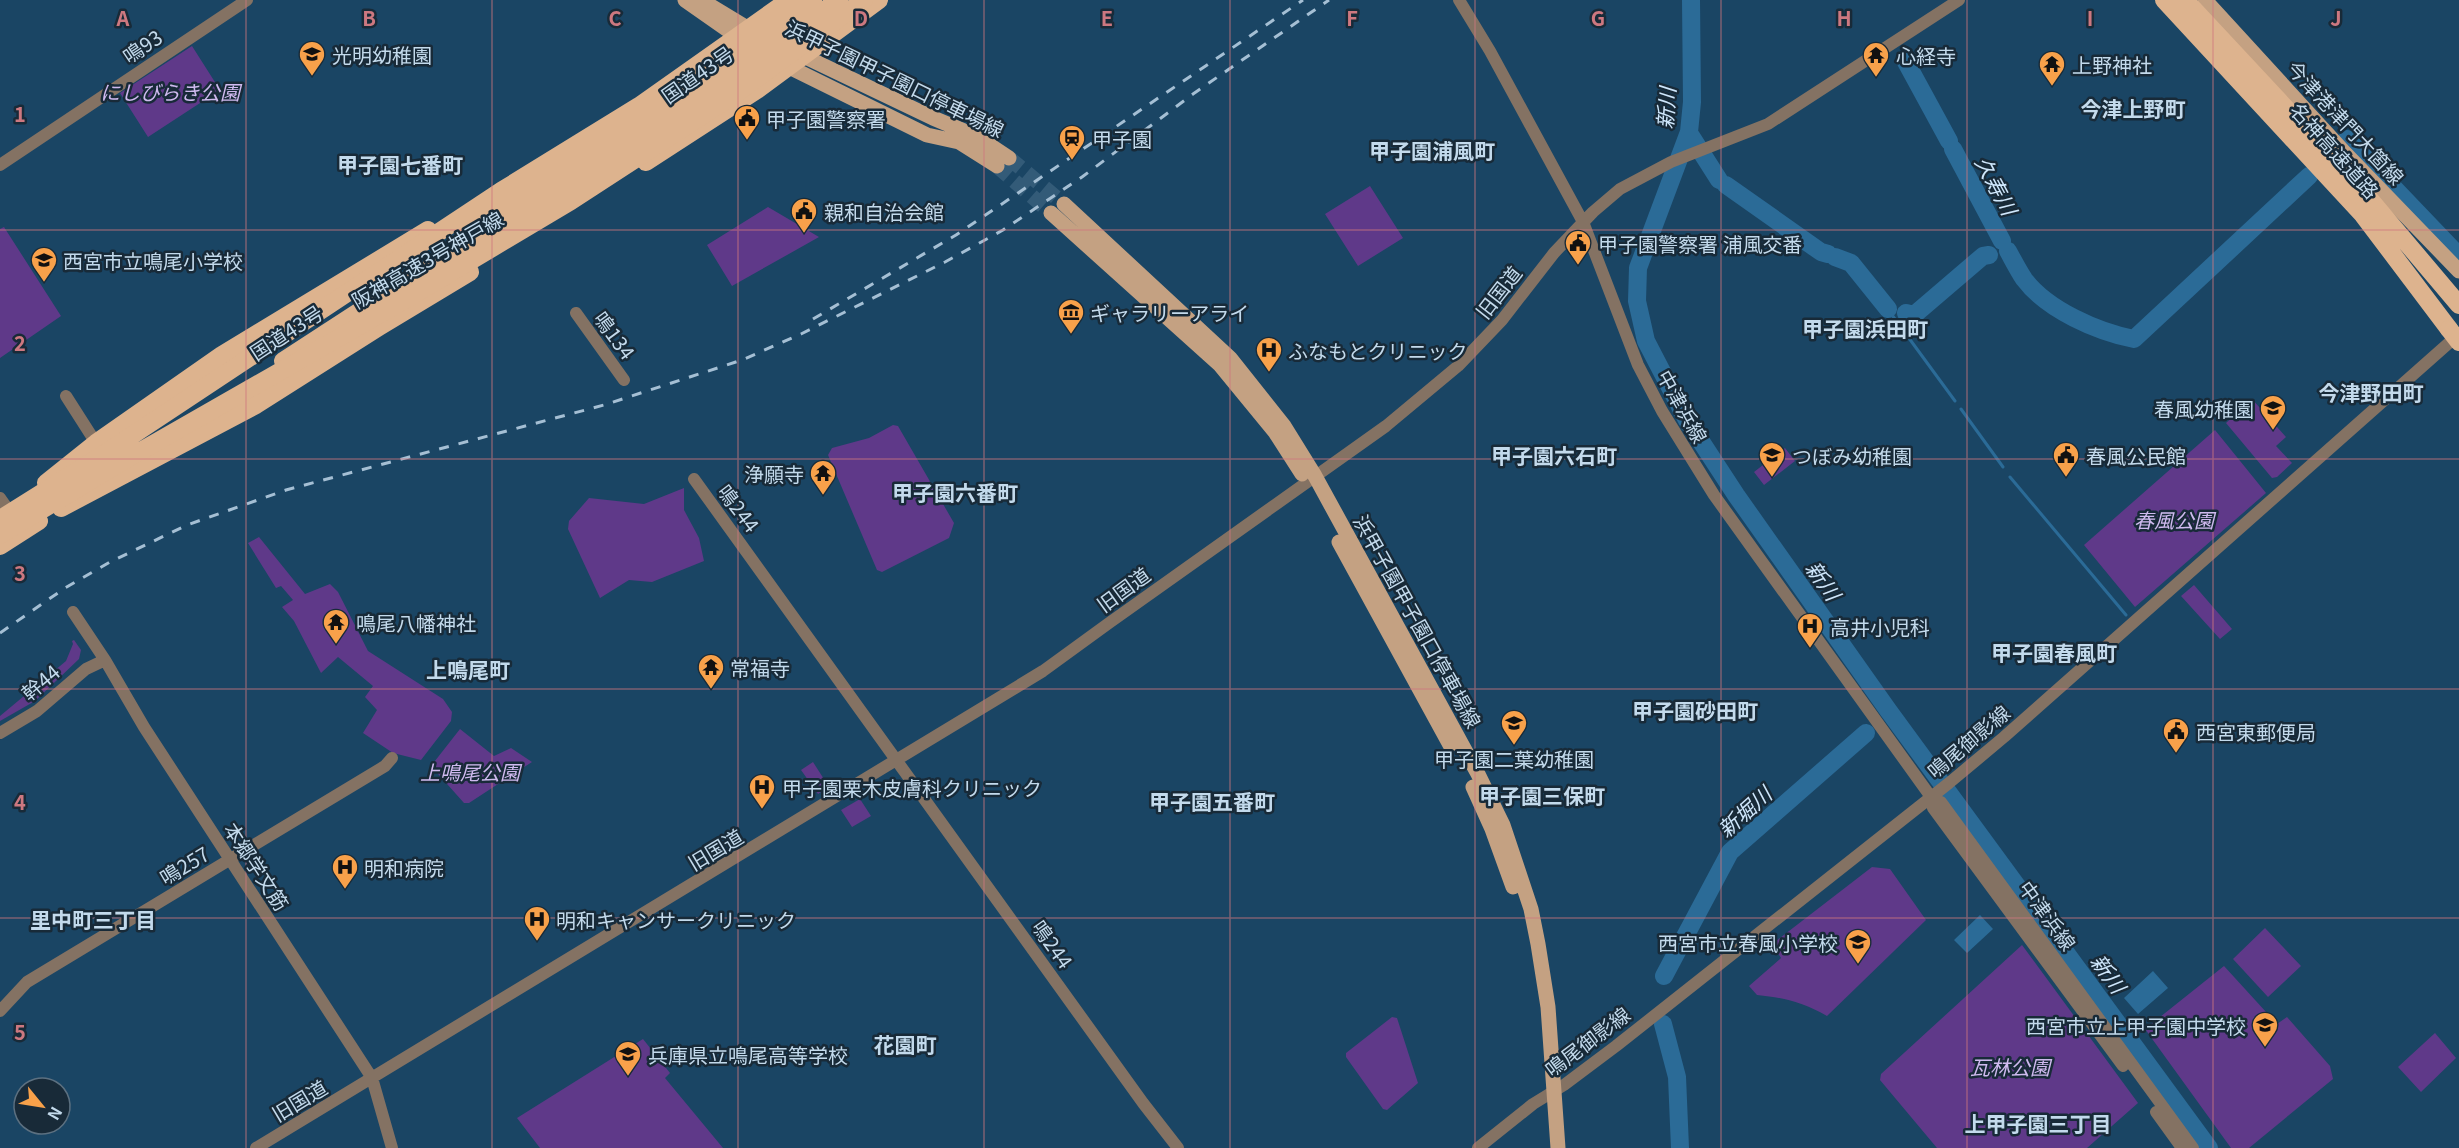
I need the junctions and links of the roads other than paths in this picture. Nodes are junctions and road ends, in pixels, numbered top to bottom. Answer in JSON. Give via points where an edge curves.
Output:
{"nodes":[{"id":1,"x":247,"y":0,"type":"edge"},
{"id":2,"x":685,"y":0,"type":"edge"},
{"id":3,"x":701,"y":0,"type":"edge"},
{"id":4,"x":784,"y":0,"type":"edge"},
{"id":5,"x":789,"y":0,"type":"edge"},
{"id":6,"x":813,"y":0,"type":"edge"},
{"id":7,"x":839,"y":0,"type":"edge"},
{"id":8,"x":864,"y":0,"type":"edge"},
{"id":9,"x":879,"y":0,"type":"edge"},
{"id":10,"x":1459,"y":0,"type":"edge"},
{"id":11,"x":1959,"y":0,"type":"edge"},
{"id":12,"x":2164,"y":0,"type":"edge"},
{"id":13,"x":2185,"y":0,"type":"edge"},
{"id":14,"x":2205,"y":0,"type":"edge"},
{"id":15,"x":739,"y":31,"type":"junction"},
{"id":16,"x":804,"y":56,"type":"junction"},
{"id":17,"x":788,"y":68,"type":"junction"},
{"id":18,"x":628,"y":108,"type":"junction"},
{"id":19,"x":660,"y":154,"type":"junction"},
{"id":20,"x":0,"y":165,"type":"edge"},
{"id":21,"x":1064,"y":204,"type":"tunnel mouth"},
{"id":22,"x":1051,"y":213,"type":"tunnel mouth"},
{"id":23,"x":1583,"y":222,"type":"junction"},
{"id":24,"x":2459,"y":271,"type":"edge"},
{"id":25,"x":363,"y":301,"type":"junction"},
{"id":26,"x":2459,"y":305,"type":"edge"},
{"id":27,"x":576,"y":313,"type":"dead end"},
{"id":28,"x":2459,"y":334,"type":"edge"},
{"id":29,"x":2459,"y":342,"type":"edge"},
{"id":30,"x":624,"y":380,"type":"dead end"},
{"id":31,"x":66,"y":396,"type":"dead end"},
{"id":32,"x":96,"y":443,"type":"junction"},
{"id":33,"x":693,"y":479,"type":"dead end"},
{"id":34,"x":1311,"y":479,"type":"junction"},
{"id":35,"x":40,"y":488,"type":"junction"},
{"id":36,"x":61,"y":508,"type":"junction"},
{"id":37,"x":2,"y":509,"type":"edge"},
{"id":38,"x":22,"y":532,"type":"junction"},
{"id":39,"x":0,"y":535,"type":"edge"},
{"id":40,"x":0,"y":546,"type":"edge"},
{"id":41,"x":73,"y":612,"type":"dead end"},
{"id":42,"x":105,"y":660,"type":"junction"},
{"id":43,"x":0,"y":733,"type":"edge"},
{"id":44,"x":392,"y":758,"type":"dead end"},
{"id":45,"x":896,"y":761,"type":"junction"},
{"id":46,"x":1940,"y":790,"type":"junction"},
{"id":47,"x":230,"y":860,"type":"junction"},
{"id":48,"x":0,"y":1011,"type":"edge"},
{"id":49,"x":372,"y":1078,"type":"junction"},
{"id":50,"x":1549,"y":1095,"type":"junction"},
{"id":51,"x":256,"y":1148,"type":"edge"},
{"id":52,"x":392,"y":1148,"type":"edge"},
{"id":53,"x":1178,"y":1148,"type":"edge"},
{"id":54,"x":1478,"y":1148,"type":"edge"},
{"id":55,"x":1549,"y":1148,"type":"edge"},
{"id":56,"x":1558,"y":1148,"type":"edge"},
{"id":57,"x":2182,"y":1148,"type":"edge"},
{"id":58,"x":2193,"y":1148,"type":"edge"}],
"edges":[{"from":1,"to":20,"type":"street","name":"鳴93"},
{"from":2,"to":15,"type":"main road","name":"浜甲子園甲子園口停車場線"},
{"from":3,"to":15,"type":"main road","name":"浜甲子園甲子園口停車場線"},
{"from":4,"to":15,"type":"highway"},
{"from":5,"to":37,"type":"highway","name":"阪神高速3号神戸線","bridge":true,"via":[[639,105],[501,191],[104,454]]},
{"from":6,"to":25,"type":"highway","name":"国道43号","bridge":true,"via":[[628,128]]},
{"from":7,"to":25,"type":"highway","name":"国道43号","bridge":true,"via":[[638,141]]},
{"from":8,"to":39,"type":"highway","name":"阪神高速3号神戸線","bridge":true,"via":[[734,95],[581,194]]},
{"from":9,"to":16,"type":"highway"},
{"from":10,"to":23,"type":"street","name":"中津浜線"},
{"from":11,"to":23,"type":"street","name":"旧国道","via":[[1768,124],[1645,174],[1620,189]]},
{"from":12,"to":29,"type":"highway","name":"名神高速道路","bridge":true,"via":[[2363,215]]},
{"from":13,"to":26,"type":"highway","name":"名神高速道路","via":[[2362,190]]},
{"from":14,"to":24,"type":"main road","name":"今津港津門大箇線"},
{"from":15,"to":16,"type":"main road","name":"浜甲子園甲子園口停車場線"},
{"from":15,"to":17,"type":"main road","name":"浜甲子園甲子園口停車場線"},
{"from":15,"to":18,"type":"highway"},
{"from":16,"to":17,"type":"highway"},
{"from":16,"to":17,"type":"main road","name":"浜甲子園甲子園口停車場線","via":[[976,136],[1003,162],[959,142],[927,135]]},
{"from":17,"to":19,"type":"highway"},
{"from":18,"to":19,"type":"street"},
{"from":18,"to":32,"type":"highway","via":[[222,355]]},
{"from":19,"to":36,"type":"highway","via":[[256,405]]},
{"from":21,"to":34,"type":"main road","name":"浜甲子園甲子園口停車場線","via":[[1230,358],[1284,426]]},
{"from":22,"to":34,"type":"main road","name":"浜甲子園甲子園口停車場線","via":[[1220,365]]},
{"from":23,"to":34,"type":"street","name":"旧国道","via":[[1477,349],[1386,426]]},
{"from":23,"to":46,"type":"street","name":"中津浜線","via":[[1638,365],[1683,448],[1714,495]]},
{"from":25,"to":35,"type":"highway","name":"国道43号"},
{"from":25,"to":36,"type":"highway","name":"国道43号"},
{"from":27,"to":30,"type":"street","name":"鳴134"},
{"from":28,"to":46,"type":"street","name":"鳴尾御影線"},
{"from":31,"to":32,"type":"street"},
{"from":32,"to":35,"type":"highway"},
{"from":33,"to":45,"type":"street","name":"鳴244"},
{"from":34,"to":45,"type":"street","name":"旧国道","via":[[1074,651]]},
{"from":34,"to":50,"type":"main road","name":"浜甲子園甲子園口停車場線","via":[[1503,825],[1538,944],[1548,1007]]},
{"from":35,"to":37,"type":"highway","name":"国道43号"},
{"from":36,"to":38,"type":"highway","name":"国道43号"},
{"from":37,"to":38,"type":"street"},
{"from":38,"to":40,"type":"highway","name":"国道43号"},
{"from":41,"to":42,"type":"street","name":"本郷学文筋"},
{"from":42,"to":43,"type":"street","name":"幹44","via":[[86,669],[37,711]]},
{"from":42,"to":47,"type":"street","name":"本郷学文筋"},
{"from":44,"to":47,"type":"street","name":"鳴257","via":[[386,766]]},
{"from":45,"to":49,"type":"street","name":"旧国道"},
{"from":45,"to":53,"type":"street","name":"鳴244"},
{"from":46,"to":50,"type":"street","name":"鳴尾御影線"},
{"from":46,"to":57,"type":"street","name":"中津浜線","via":[[1933,808]]},
{"from":46,"to":58,"type":"street","name":"中津浜線","via":[[1941,802]]},
{"from":47,"to":48,"type":"street","name":"鳴257","via":[[27,982]]},
{"from":47,"to":49,"type":"street","name":"本郷学文筋"},
{"from":49,"to":51,"type":"street","name":"旧国道"},
{"from":49,"to":52,"type":"street","name":"本郷学文筋"},
{"from":50,"to":54,"type":"street","name":"鳴尾御影線"},
{"from":50,"to":55,"type":"main road","name":"浜甲子園甲子園口停車場線"},
{"from":50,"to":56,"type":"main road","name":"浜甲子園甲子園口停車場線"}]}
